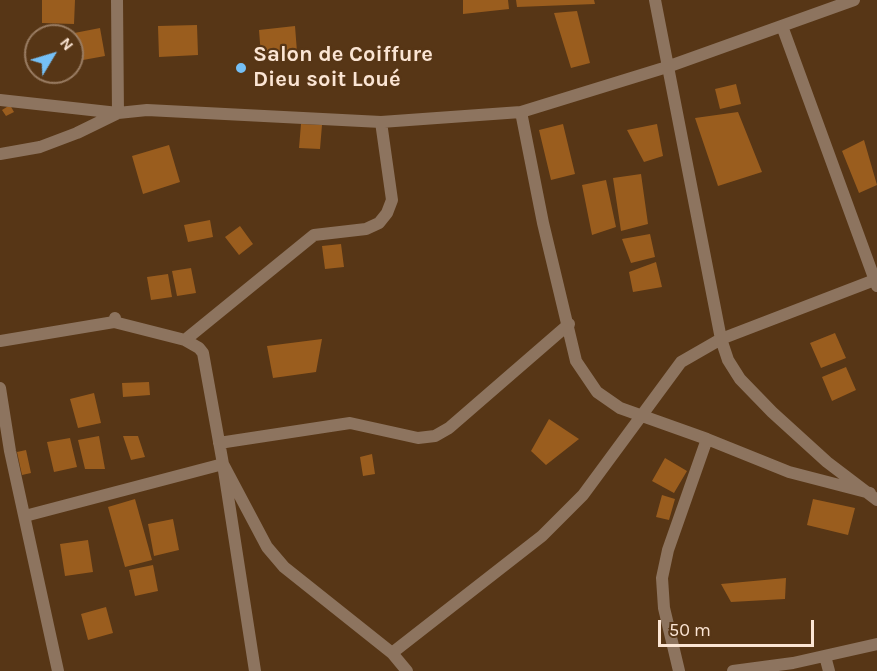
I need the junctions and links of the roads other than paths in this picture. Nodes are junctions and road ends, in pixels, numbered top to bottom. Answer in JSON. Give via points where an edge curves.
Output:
{"nodes":[{"id":1,"x":117,"y":0,"type":"edge"},
{"id":2,"x":655,"y":0,"type":"edge"},
{"id":3,"x":854,"y":0,"type":"edge"},
{"id":4,"x":782,"y":26,"type":"junction"},
{"id":5,"x":667,"y":67,"type":"junction"},
{"id":6,"x":0,"y":100,"type":"edge"},
{"id":7,"x":521,"y":112,"type":"junction"},
{"id":8,"x":118,"y":113,"type":"junction"},
{"id":9,"x":381,"y":122,"type":"junction"},
{"id":10,"x":0,"y":154,"type":"edge"},
{"id":11,"x":876,"y":282,"type":"edge"},
{"id":12,"x":569,"y":324,"type":"junction"},
{"id":13,"x":721,"y":339,"type":"junction"},
{"id":14,"x":184,"y":340,"type":"junction"},
{"id":15,"x":0,"y":342,"type":"edge"},
{"id":16,"x":0,"y":388,"type":"edge"},
{"id":17,"x":642,"y":417,"type":"junction"},
{"id":18,"x":707,"y":439,"type":"junction"},
{"id":19,"x":219,"y":443,"type":"junction"},
{"id":20,"x":223,"y":465,"type":"junction"},
{"id":21,"x":874,"y":497,"type":"edge"},
{"id":22,"x":25,"y":516,"type":"junction"},
{"id":23,"x":877,"y":644,"type":"edge"},
{"id":24,"x":392,"y":653,"type":"junction"},
{"id":25,"x":825,"y":656,"type":"junction"},
{"id":26,"x":58,"y":671,"type":"edge"},
{"id":27,"x":255,"y":671,"type":"edge"},
{"id":28,"x":407,"y":671,"type":"edge"},
{"id":29,"x":679,"y":671,"type":"edge"},
{"id":30,"x":733,"y":671,"type":"edge"},
{"id":31,"x":829,"y":671,"type":"edge"}],
"edges":[{"from":1,"to":8,"type":"street"},
{"from":2,"to":5,"type":"street"},
{"from":3,"to":4,"type":"street"},
{"from":4,"to":5,"type":"street"},
{"from":4,"to":11,"type":"street"},
{"from":5,"to":7,"type":"street"},
{"from":5,"to":13,"type":"street"},
{"from":6,"to":8,"type":"street"},
{"from":7,"to":9,"type":"street"},
{"from":7,"to":12,"type":"street","via":[[543,223]]},
{"from":8,"to":9,"type":"street","via":[[147,110]]},
{"from":8,"to":10,"type":"street","via":[[40,147]]},
{"from":9,"to":14,"type":"street","via":[[392,200],[379,223],[366,229],[314,235]]},
{"from":11,"to":13,"type":"street"},
{"from":12,"to":17,"type":"street","via":[[576,361],[597,392]]},
{"from":12,"to":19,"type":"street","via":[[435,436],[418,438],[350,423]]},
{"from":13,"to":17,"type":"street","via":[[681,362]]},
{"from":13,"to":21,"type":"street","via":[[740,379],[827,462]]},
{"from":14,"to":15,"type":"street","via":[[115,320]]},
{"from":14,"to":19,"type":"street","via":[[203,353]]},
{"from":16,"to":22,"type":"street"},
{"from":17,"to":18,"type":"street"},
{"from":17,"to":24,"type":"street","via":[[583,495],[542,536]]},
{"from":18,"to":21,"type":"street","via":[[789,472]]},
{"from":18,"to":29,"type":"street","via":[[662,578],[664,608]]},
{"from":19,"to":20,"type":"street"},
{"from":20,"to":22,"type":"street"},
{"from":20,"to":24,"type":"street","via":[[267,547],[284,567]]},
{"from":20,"to":27,"type":"street"},
{"from":22,"to":26,"type":"street"},
{"from":23,"to":25,"type":"street"},
{"from":24,"to":28,"type":"street"},
{"from":25,"to":30,"type":"street"},
{"from":25,"to":31,"type":"street"}]}
